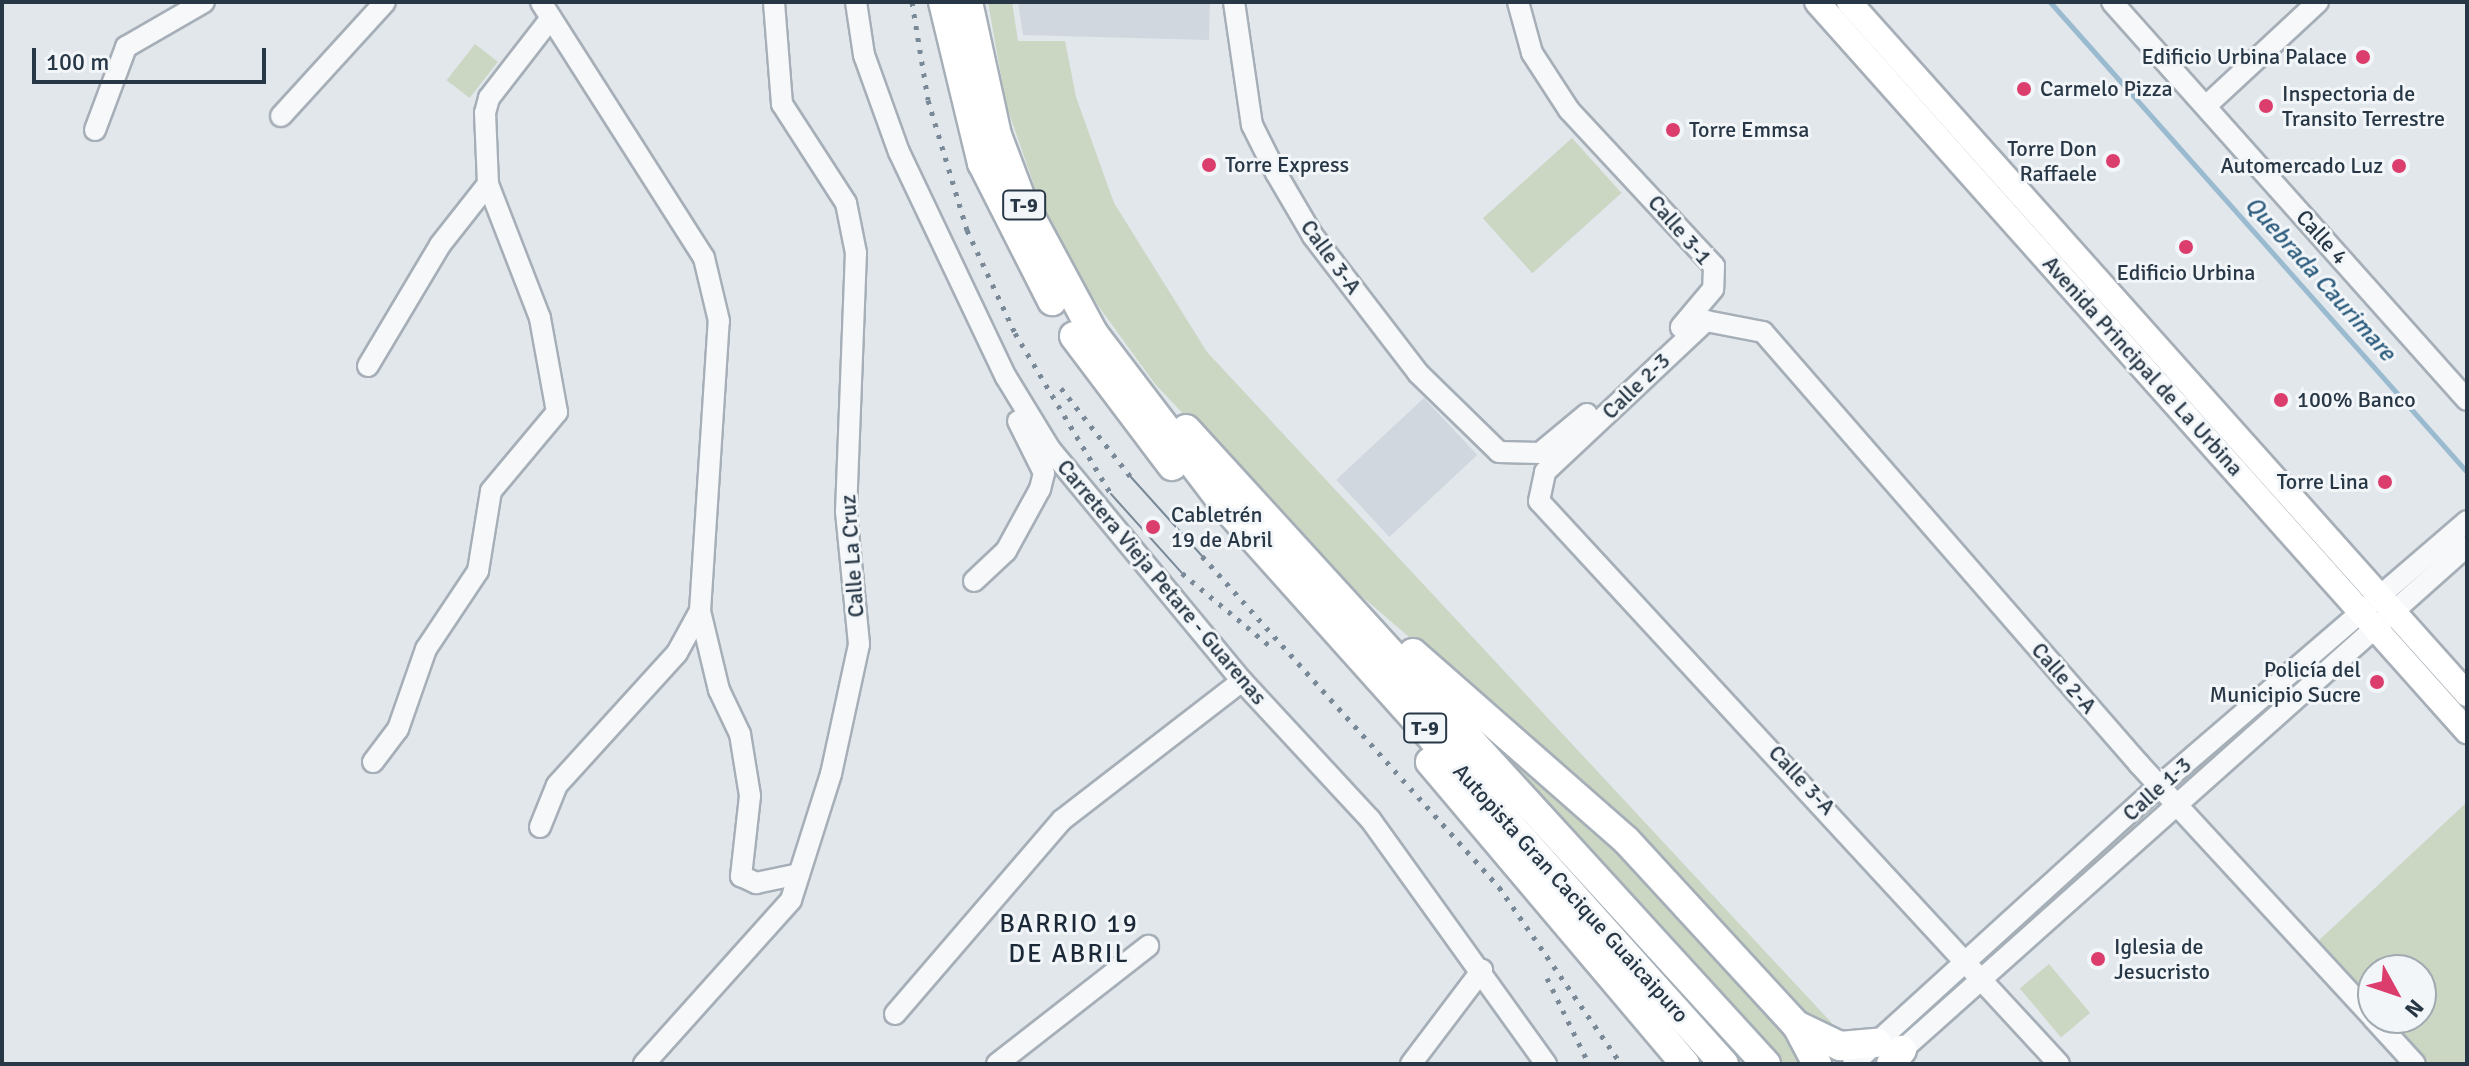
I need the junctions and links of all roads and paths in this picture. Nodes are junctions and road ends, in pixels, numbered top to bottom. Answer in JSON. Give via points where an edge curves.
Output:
{"nodes":[{"id":1,"x":204,"y":2,"type":"edge"},
{"id":2,"x":385,"y":2,"type":"edge"},
{"id":3,"x":774,"y":2,"type":"edge"},
{"id":4,"x":856,"y":2,"type":"edge"},
{"id":5,"x":943,"y":2,"type":"edge"},
{"id":6,"x":968,"y":2,"type":"edge"},
{"id":7,"x":1234,"y":2,"type":"edge"},
{"id":8,"x":1518,"y":2,"type":"edge"},
{"id":9,"x":1817,"y":2,"type":"edge"},
{"id":10,"x":1849,"y":2,"type":"edge"},
{"id":11,"x":2112,"y":2,"type":"edge"},
{"id":12,"x":2318,"y":2,"type":"edge"},
{"id":13,"x":546,"y":10,"type":"edge"},
{"id":14,"x":2206,"y":106,"type":"junction"},
{"id":15,"x":281,"y":116,"type":"dead end"},
{"id":16,"x":95,"y":130,"type":"dead end"},
{"id":17,"x":488,"y":184,"type":"junction"},
{"id":18,"x":1763,"y":332,"type":"joint"},
{"id":19,"x":368,"y":366,"type":"dead end"},
{"id":20,"x":1134,"y":385,"type":"junction"},
{"id":21,"x":1012,"y":386,"type":"junction"},
{"id":22,"x":2467,"y":400,"type":"edge"},
{"id":23,"x":1519,"y":455,"type":"joint"},
{"id":24,"x":1539,"y":501,"type":"joint"},
{"id":25,"x":2467,"y":521,"type":"edge"},
{"id":26,"x":2467,"y":546,"type":"edge"},
{"id":27,"x":974,"y":581,"type":"dead end"},
{"id":28,"x":700,"y":611,"type":"junction"},
{"id":29,"x":2378,"y":612,"type":"junction"},
{"id":30,"x":1370,"y":624,"type":"junction"},
{"id":31,"x":1242,"y":681,"type":"junction"},
{"id":32,"x":2467,"y":694,"type":"edge"},
{"id":33,"x":2467,"y":731,"type":"edge"},
{"id":34,"x":373,"y":762,"type":"dead end"},
{"id":35,"x":2159,"y":786,"type":"junction"},
{"id":36,"x":2175,"y":802,"type":"junction"},
{"id":37,"x":540,"y":827,"type":"dead end"},
{"id":38,"x":799,"y":874,"type":"junction"},
{"id":39,"x":1561,"y":921,"type":"junction"},
{"id":40,"x":1148,"y":946,"type":"dead end"},
{"id":41,"x":1976,"y":966,"type":"junction"},
{"id":42,"x":1482,"y":970,"type":"junction"},
{"id":43,"x":2357,"y":1001,"type":"edge"},
{"id":44,"x":895,"y":1014,"type":"dead end"},
{"id":45,"x":1796,"y":1025,"type":"junction"},
{"id":46,"x":2388,"y":1034,"type":"edge"},
{"id":47,"x":1889,"y":1055,"type":"edge"},
{"id":48,"x":644,"y":1064,"type":"edge"},
{"id":49,"x":997,"y":1064,"type":"edge"},
{"id":50,"x":1411,"y":1064,"type":"edge"},
{"id":51,"x":1546,"y":1064,"type":"edge"},
{"id":52,"x":1662,"y":1064,"type":"edge"},
{"id":53,"x":1685,"y":1064,"type":"edge"},
{"id":54,"x":1724,"y":1064,"type":"edge"},
{"id":55,"x":1766,"y":1064,"type":"edge"},
{"id":56,"x":1817,"y":1064,"type":"edge"},
{"id":57,"x":1853,"y":1064,"type":"edge"},
{"id":58,"x":2059,"y":1064,"type":"edge"},
{"id":59,"x":2415,"y":1064,"type":"edge"}],
"edges":[{"from":1,"to":16,"type":"street","via":[[126,47]]},
{"from":2,"to":15,"type":"street"},
{"from":3,"to":38,"type":"street","name":"Calle La Cruz","via":[[782,104],[846,203],[856,253],[846,512],[859,644],[831,774]]},
{"from":4,"to":21,"type":"street","name":"Carretera Vieja Petare - Guarenas","via":[[882,110]]},
{"from":5,"to":39,"type":"highway","name":"Autopista Gran Cacique Guaicaipuro","number":"T-9","via":[[982,163],[1030,265],[1103,379]]},
{"from":6,"to":20,"type":"highway","name":"Autopista Gran Cacique Guaicaipuro","number":"T-9","via":[[997,135],[1022,201],[1071,299]]},
{"from":7,"to":23,"type":"street","name":"Calle 3-A","via":[[1252,125],[1313,236],[1418,373],[1483,442]]},
{"from":8,"to":23,"type":"street","name":"Calle 3-1","via":[[1532,53],[1561,99],[1708,256],[1715,277],[1698,312],[1554,445]]},
{"from":9,"to":29,"type":"main road","name":"Avenida Principal de La Urbina"},
{"from":10,"to":29,"type":"main road","name":"Avenida Principal de La Urbina"},
{"from":11,"to":14,"type":"street","name":"Calle 4"},
{"from":12,"to":14,"type":"street"},
{"from":13,"to":17,"type":"street","via":[[489,98]]},
{"from":13,"to":28,"type":"street","via":[[704,258],[719,321]]},
{"from":14,"to":22,"type":"street","name":"Calle 4"},
{"from":17,"to":19,"type":"street","via":[[440,245]]},
{"from":17,"to":34,"type":"street","via":[[540,318],[557,412],[491,491],[478,571],[426,649],[398,729]]},
{"from":18,"to":24,"type":"street","name":"Calle 2-3","via":[[1706,321],[1545,472]]},
{"from":18,"to":35,"type":"street","name":"Calle 2-A"},
{"from":20,"to":30,"type":"highway","via":[[1167,409]]},
{"from":20,"to":54,"type":"highway","name":"Autopista Gran Cacique Guaicaipuro","number":"T-9","via":[[1229,511]]},
{"from":21,"to":27,"type":"street","via":[[1014,411],[1044,473],[1006,551]]},
{"from":21,"to":31,"type":"street","name":"Carretera Vieja Petare - Guarenas","via":[[1100,515]]},
{"from":24,"to":41,"type":"street","name":"Calle 3-A"},
{"from":25,"to":29,"type":"street","name":"Calle 1-3"},
{"from":26,"to":29,"type":"street","name":"Calle 1-3"},
{"from":28,"to":37,"type":"street","via":[[677,653],[557,785]]},
{"from":28,"to":38,"type":"street","via":[[719,690],[740,734],[750,796],[741,876],[756,883]]},
{"from":29,"to":32,"type":"main road","name":"Avenida Principal de La Urbina"},
{"from":29,"to":33,"type":"main road","name":"Avenida Principal de La Urbina"},
{"from":29,"to":35,"type":"street","name":"Calle 1-3"},
{"from":29,"to":36,"type":"street","name":"Calle 1-3"},
{"from":30,"to":45,"type":"highway","via":[[1482,707],[1583,798]]},
{"from":30,"to":55,"type":"highway"},
{"from":31,"to":42,"type":"street","name":"Carretera Vieja Petare - Guarenas","via":[[1370,819]]},
{"from":31,"to":44,"type":"street","via":[[1062,820]]},
{"from":35,"to":36,"type":"street","name":"Calle 2-A"},
{"from":35,"to":41,"type":"street","name":"Calle 1-3"},
{"from":36,"to":41,"type":"street","name":"Calle 1-3"},
{"from":36,"to":43,"type":"street","name":"Calle 2-A"},
{"from":38,"to":48,"type":"street","name":"Calle La Cruz","via":[[791,900]]},
{"from":39,"to":52,"type":"highway"},
{"from":39,"to":53,"type":"highway","name":"Autopista Gran Cacique Guaicaipuro","number":"T-9"},
{"from":40,"to":49,"type":"street"},
{"from":41,"to":47,"type":"street","name":"Calle 1-3"},
{"from":41,"to":58,"type":"street","name":"Calle 3-A"},
{"from":42,"to":50,"type":"street"},
{"from":42,"to":51,"type":"street","name":"Carretera Vieja Petare - Guarenas"},
{"from":45,"to":47,"type":"highway","via":[[1840,1046]]},
{"from":45,"to":56,"type":"highway"},
{"from":46,"to":59,"type":"street","name":"Calle 2-A"},
{"from":47,"to":57,"type":"street","name":"Calle 1-3"}]}
